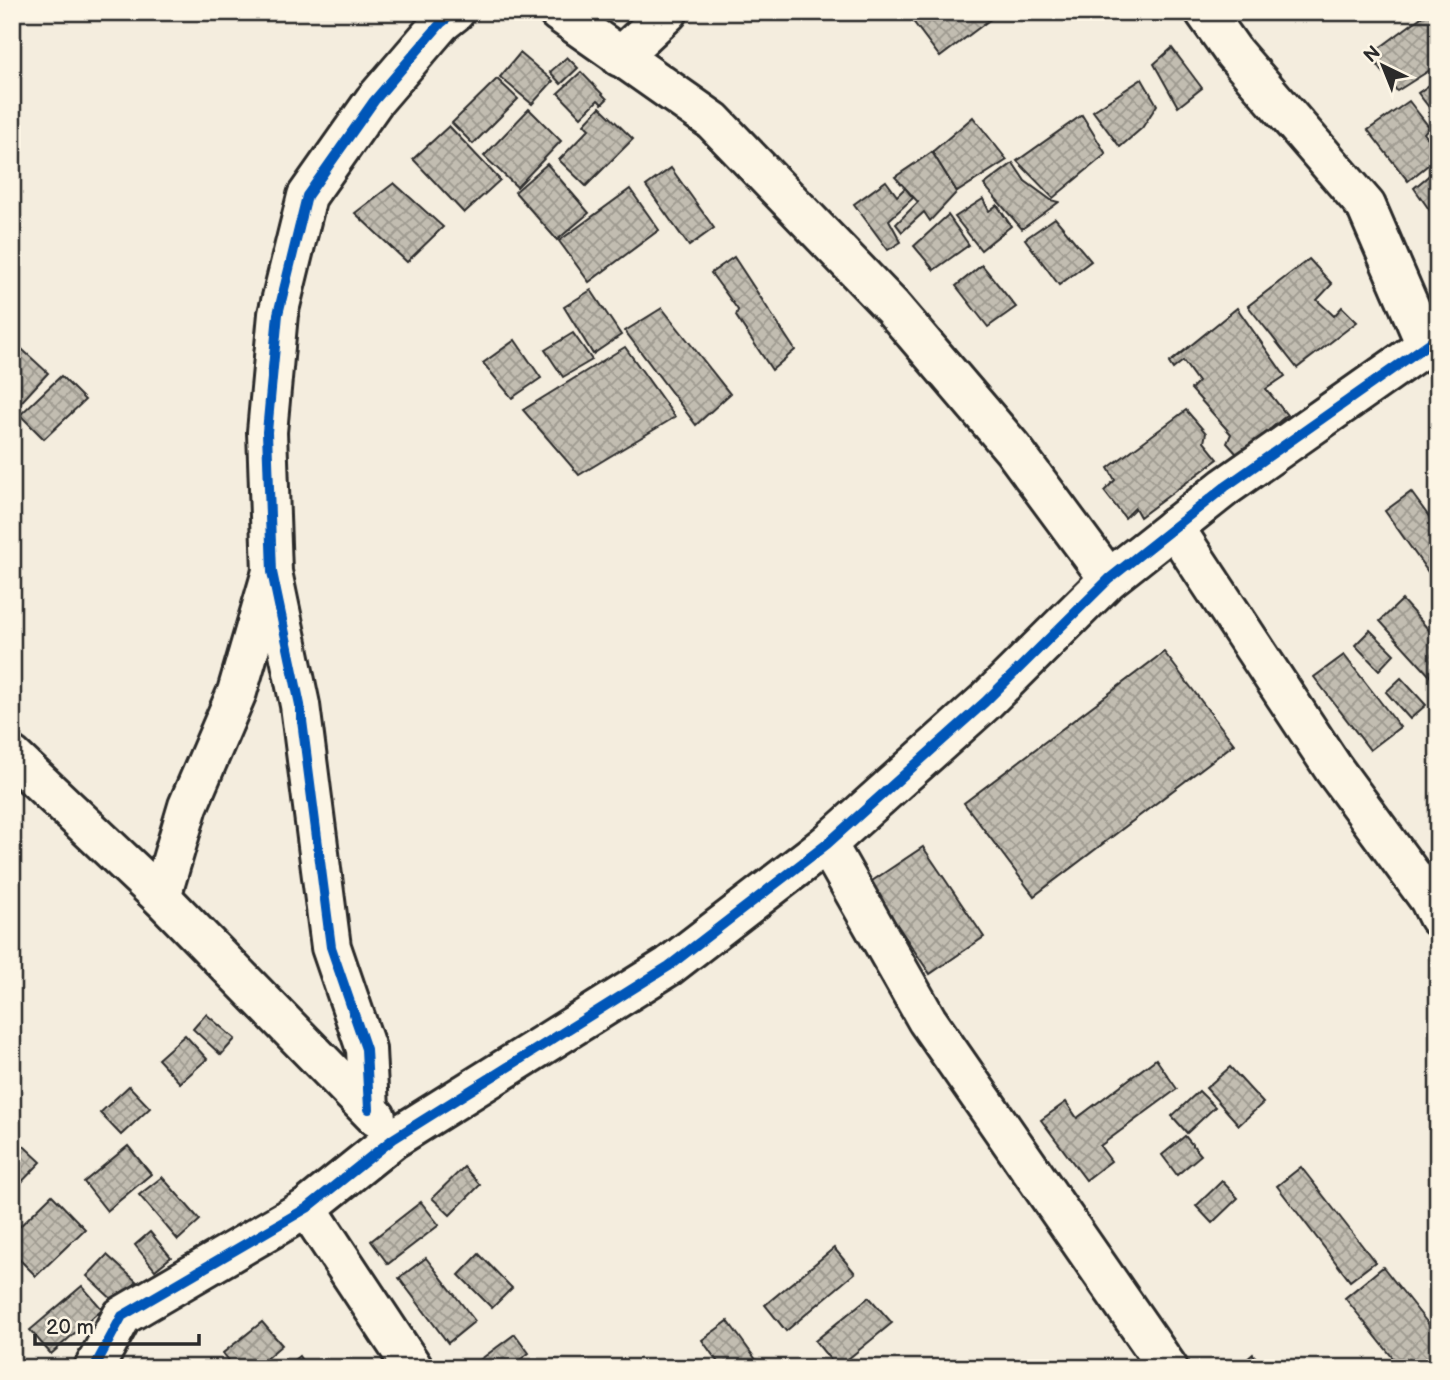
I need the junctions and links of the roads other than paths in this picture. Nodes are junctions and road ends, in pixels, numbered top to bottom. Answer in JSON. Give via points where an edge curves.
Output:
{"nodes":[{"id":1,"x":455,"y":12,"type":"edge"},
{"id":2,"x":558,"y":12,"type":"edge"},
{"id":3,"x":668,"y":12,"type":"edge"},
{"id":4,"x":1205,"y":12,"type":"edge"},
{"id":5,"x":620,"y":57,"type":"junction"},
{"id":6,"x":1432,"y":341,"type":"edge"},
{"id":7,"x":1174,"y":527,"type":"junction"},
{"id":8,"x":272,"y":572,"type":"junction"},
{"id":9,"x":1109,"y":579,"type":"junction"},
{"id":10,"x":12,"y":756,"type":"edge"},
{"id":11,"x":828,"y":844,"type":"junction"},
{"id":12,"x":161,"y":897,"type":"junction"},
{"id":13,"x":1438,"y":917,"type":"edge"},
{"id":14,"x":369,"y":1109,"type":"junction"},
{"id":15,"x":393,"y":1139,"type":"junction"},
{"id":16,"x":307,"y":1208,"type":"junction"},
{"id":17,"x":94,"y":1368,"type":"edge"},
{"id":18,"x":413,"y":1368,"type":"edge"},
{"id":19,"x":1168,"y":1368,"type":"edge"}],
"edges":[{"from":1,"to":8,"type":"street","via":[[374,101],[307,196],[277,327],[267,432]]},
{"from":2,"to":5,"type":"street"},
{"from":3,"to":5,"type":"street"},
{"from":4,"to":6,"type":"street","via":[[1234,53],[1366,205]]},
{"from":5,"to":9,"type":"street","via":[[713,121],[892,307],[1013,449]]},
{"from":6,"to":7,"type":"street"},
{"from":7,"to":9,"type":"street"},
{"from":7,"to":13,"type":"street"},
{"from":8,"to":12,"type":"street","via":[[237,692],[188,806]]},
{"from":8,"to":14,"type":"street","via":[[300,705],[331,947],[366,1049]]},
{"from":9,"to":11,"type":"street","via":[[985,702]]},
{"from":10,"to":12,"type":"street"},
{"from":11,"to":15,"type":"street","via":[[669,966]]},
{"from":11,"to":19,"type":"street","via":[[927,1020]]},
{"from":12,"to":14,"type":"street"},
{"from":14,"to":15,"type":"street"},
{"from":15,"to":16,"type":"street"},
{"from":16,"to":17,"type":"street","via":[[122,1316]]},
{"from":16,"to":18,"type":"street"}]}
